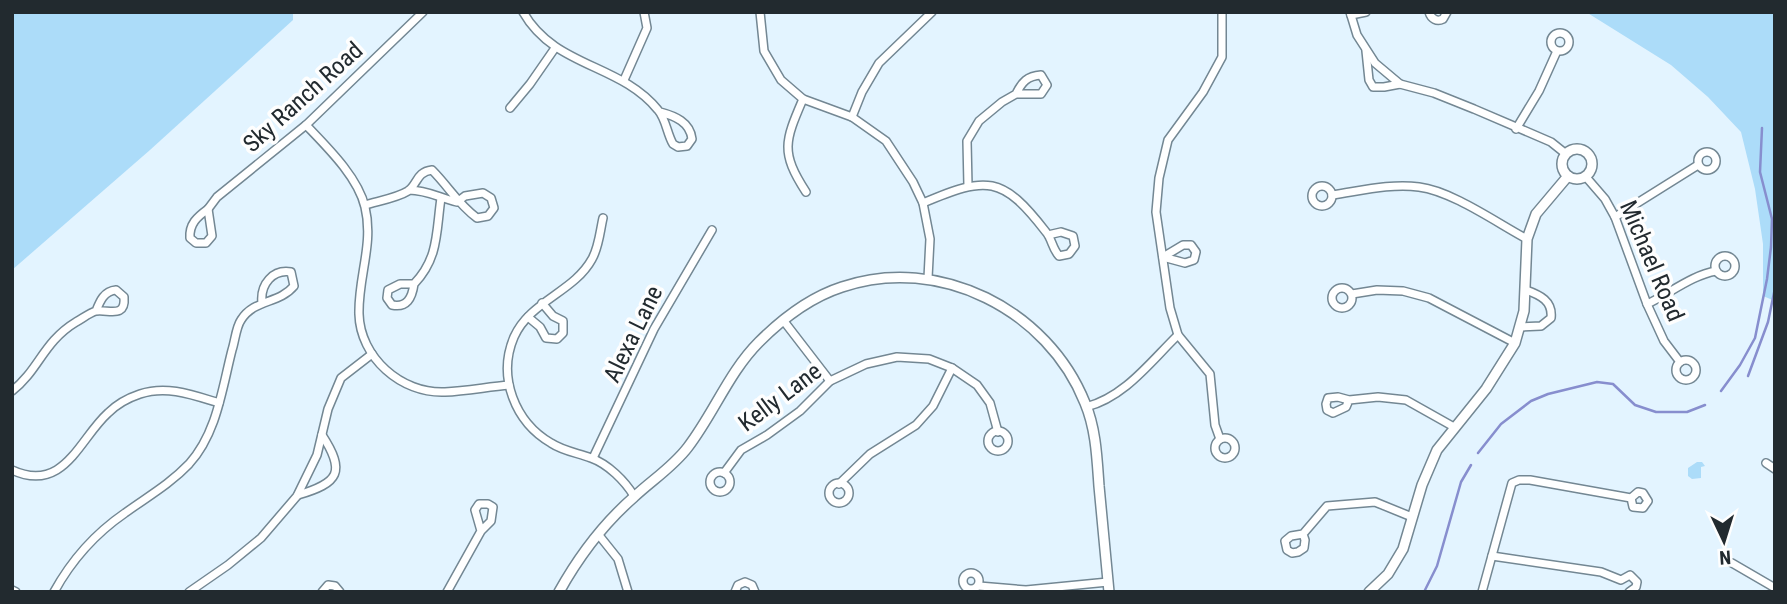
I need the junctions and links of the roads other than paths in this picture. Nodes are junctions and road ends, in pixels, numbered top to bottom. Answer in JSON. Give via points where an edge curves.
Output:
{"nodes":[{"id":1,"x":523,"y":12,"type":"edge"},
{"id":2,"x":644,"y":12,"type":"edge"},
{"id":3,"x":760,"y":12,"type":"edge"},
{"id":4,"x":932,"y":12,"type":"edge"},
{"id":5,"x":1222,"y":12,"type":"edge"},
{"id":6,"x":1366,"y":12,"type":"edge"},
{"id":7,"x":1429,"y":12,"type":"edge"},
{"id":8,"x":1447,"y":12,"type":"edge"},
{"id":9,"x":421,"y":13,"type":"edge"},
{"id":10,"x":1351,"y":14,"type":"edge"},
{"id":11,"x":555,"y":48,"type":"junction"},
{"id":12,"x":1366,"y":50,"type":"junction"},
{"id":13,"x":1557,"y":51,"type":"dead end"},
{"id":14,"x":624,"y":80,"type":"junction"},
{"id":15,"x":1400,"y":84,"type":"junction"},
{"id":16,"x":1016,"y":94,"type":"dead end"},
{"id":17,"x":803,"y":99,"type":"junction"},
{"id":18,"x":510,"y":108,"type":"dead end"},
{"id":19,"x":660,"y":112,"type":"junction"},
{"id":20,"x":852,"y":117,"type":"junction"},
{"id":21,"x":306,"y":125,"type":"junction"},
{"id":22,"x":1516,"y":129,"type":"junction"},
{"id":23,"x":1566,"y":154,"type":"junction"},
{"id":24,"x":1698,"y":164,"type":"dead end"},
{"id":25,"x":1568,"y":176,"type":"junction"},
{"id":26,"x":1586,"y":177,"type":"junction"},
{"id":27,"x":968,"y":186,"type":"junction"},
{"id":28,"x":409,"y":190,"type":"junction"},
{"id":29,"x":807,"y":192,"type":"dead end"},
{"id":30,"x":1332,"y":195,"type":"dead end"},
{"id":31,"x":441,"y":198,"type":"junction"},
{"id":32,"x":457,"y":202,"type":"junction"},
{"id":33,"x":923,"y":203,"type":"junction"},
{"id":34,"x":365,"y":205,"type":"junction"},
{"id":35,"x":208,"y":209,"type":"junction"},
{"id":36,"x":1615,"y":217,"type":"junction"},
{"id":37,"x":603,"y":218,"type":"dead end"},
{"id":38,"x":712,"y":230,"type":"dead end"},
{"id":39,"x":1048,"y":235,"type":"dead end"},
{"id":40,"x":1527,"y":239,"type":"junction"},
{"id":41,"x":1716,"y":271,"type":"dead end"},
{"id":42,"x":928,"y":278,"type":"junction"},
{"id":43,"x":414,"y":284,"type":"dead end"},
{"id":44,"x":1525,"y":290,"type":"junction"},
{"id":45,"x":1352,"y":294,"type":"dead end"},
{"id":46,"x":262,"y":303,"type":"junction"},
{"id":47,"x":542,"y":303,"type":"junction"},
{"id":48,"x":1647,"y":304,"type":"junction"},
{"id":49,"x":96,"y":311,"type":"dead end"},
{"id":50,"x":528,"y":317,"type":"junction"},
{"id":51,"x":783,"y":320,"type":"junction"},
{"id":52,"x":1520,"y":327,"type":"junction"},
{"id":53,"x":1178,"y":335,"type":"junction"},
{"id":54,"x":1515,"y":343,"type":"junction"},
{"id":55,"x":372,"y":354,"type":"junction"},
{"id":56,"x":1680,"y":362,"type":"dead end"},
{"id":57,"x":952,"y":368,"type":"junction"},
{"id":58,"x":830,"y":381,"type":"junction"},
{"id":59,"x":509,"y":385,"type":"junction"},
{"id":60,"x":12,"y":391,"type":"edge"},
{"id":61,"x":1349,"y":400,"type":"dead end"},
{"id":62,"x":219,"y":403,"type":"junction"},
{"id":63,"x":1086,"y":407,"type":"junction"},
{"id":64,"x":1454,"y":427,"type":"junction"},
{"id":65,"x":998,"y":432,"type":"dead end"},
{"id":66,"x":322,"y":435,"type":"junction"},
{"id":67,"x":1220,"y":439,"type":"dead end"},
{"id":68,"x":593,"y":458,"type":"junction"},
{"id":69,"x":1766,"y":463,"type":"dead end"},
{"id":70,"x":1775,"y":469,"type":"edge"},
{"id":71,"x":12,"y":470,"type":"edge"},
{"id":72,"x":724,"y":473,"type":"dead end"},
{"id":73,"x":839,"y":484,"type":"dead end"},
{"id":74,"x":297,"y":496,"type":"junction"},
{"id":75,"x":634,"y":496,"type":"junction"},
{"id":76,"x":1631,"y":498,"type":"dead end"},
{"id":77,"x":1412,"y":516,"type":"junction"},
{"id":78,"x":481,"y":531,"type":"dead end"},
{"id":79,"x":598,"y":534,"type":"junction"},
{"id":80,"x":1303,"y":534,"type":"dead end"},
{"id":81,"x":1492,"y":556,"type":"junction"},
{"id":82,"x":1732,"y":563,"type":"dead end"},
{"id":83,"x":1621,"y":580,"type":"junction"},
{"id":84,"x":979,"y":586,"type":"dead end"},
{"id":85,"x":1108,"y":587,"type":"edge"},
{"id":86,"x":1775,"y":589,"type":"edge"},
{"id":87,"x":54,"y":592,"type":"edge"},
{"id":88,"x":188,"y":592,"type":"edge"},
{"id":89,"x":323,"y":592,"type":"edge"},
{"id":90,"x":340,"y":592,"type":"edge"},
{"id":91,"x":447,"y":592,"type":"edge"},
{"id":92,"x":559,"y":592,"type":"edge"},
{"id":93,"x":628,"y":592,"type":"edge"},
{"id":94,"x":736,"y":592,"type":"edge"},
{"id":95,"x":755,"y":592,"type":"edge"},
{"id":96,"x":1369,"y":592,"type":"edge"},
{"id":97,"x":1482,"y":592,"type":"edge"},
{"id":98,"x":1628,"y":592,"type":"edge"}],
"edges":[{"from":1,"to":11,"type":"street"},
{"from":2,"to":14,"type":"street","via":[[648,28]]},
{"from":3,"to":17,"type":"street","via":[[764,51],[780,80]]},
{"from":4,"to":20,"type":"street","via":[[879,63]]},
{"from":5,"to":53,"type":"street","via":[[1222,57],[1168,140],[1159,178],[1156,212]]},
{"from":6,"to":10,"type":"street"},
{"from":7,"to":8,"type":"street","via":[[1437,20]]},
{"from":9,"to":21,"type":"street","name":"Sky Ranch Road"},
{"from":10,"to":12,"type":"street"},
{"from":11,"to":14,"type":"street"},
{"from":11,"to":18,"type":"street"},
{"from":12,"to":15,"type":"street"},
{"from":12,"to":15,"type":"street","via":[[1368,80],[1373,87]]},
{"from":13,"to":22,"type":"street"},
{"from":14,"to":19,"type":"street"},
{"from":15,"to":22,"type":"street","via":[[1434,93]]},
{"from":16,"to":27,"type":"street","via":[[979,121],[967,141]]},
{"from":17,"to":20,"type":"street"},
{"from":17,"to":29,"type":"street","via":[[790,129],[787,151],[792,170]]},
{"from":19,"to":19,"type":"street","via":[[688,127],[692,139],[687,146],[673,145]]},
{"from":20,"to":33,"type":"street","via":[[886,141]]},
{"from":21,"to":34,"type":"street","via":[[334,155]]},
{"from":21,"to":35,"type":"street","name":"Sky Ranch Road"},
{"from":22,"to":23,"type":"street","via":[[1551,142]]},
{"from":23,"to":25,"type":"street","via":[[1563,168]]},
{"from":23,"to":26,"type":"street","via":[[1575,149],[1589,155],[1593,164]]},
{"from":24,"to":36,"type":"street"},
{"from":25,"to":26,"type":"street"},
{"from":25,"to":40,"type":"street","via":[[1536,214]]},
{"from":26,"to":36,"type":"street","name":"Michael Road"},
{"from":27,"to":33,"type":"street"},
{"from":27,"to":39,"type":"street","via":[[996,186],[1017,197]]},
{"from":28,"to":31,"type":"street"},
{"from":28,"to":32,"type":"street","via":[[418,175],[432,170]]},
{"from":28,"to":34,"type":"street"},
{"from":30,"to":40,"type":"street","via":[[1401,185],[1437,191]]},
{"from":31,"to":32,"type":"street"},
{"from":31,"to":43,"type":"street","via":[[433,255]]},
{"from":32,"to":32,"type":"street","via":[[483,193],[494,208],[488,216],[478,218]]},
{"from":33,"to":42,"type":"street","via":[[930,239]]},
{"from":34,"to":55,"type":"street","via":[[369,243],[359,314]]},
{"from":35,"to":35,"type":"street","name":"Sky Ranch Road","via":[[189,229],[190,238],[197,243],[206,243],[212,236]]},
{"from":36,"to":48,"type":"street","name":"Michael Road"},
{"from":37,"to":47,"type":"street","via":[[588,265]]},
{"from":38,"to":68,"type":"street","name":"Alexa Lane","via":[[654,329]]},
{"from":40,"to":44,"type":"street"},
{"from":41,"to":48,"type":"street","via":[[1703,273]]},
{"from":42,"to":51,"type":"street","via":[[842,286]]},
{"from":42,"to":63,"type":"street","via":[[991,299],[1030,325],[1062,360]]},
{"from":44,"to":52,"type":"street"},
{"from":44,"to":52,"type":"street","via":[[1550,304],[1551,318],[1541,326]]},
{"from":45,"to":54,"type":"street","via":[[1403,291],[1429,298]]},
{"from":46,"to":46,"type":"street","via":[[287,294],[294,286],[291,272],[280,270],[271,276],[261,294]]},
{"from":46,"to":62,"type":"street","via":[[241,320]]},
{"from":47,"to":50,"type":"street"},
{"from":47,"to":50,"type":"street","via":[[563,321],[563,333],[557,339],[546,338]]},
{"from":48,"to":56,"type":"street","name":"Michael Road","via":[[1664,341]]},
{"from":49,"to":60,"type":"street","via":[[63,330]]},
{"from":50,"to":59,"type":"street","via":[[512,343]]},
{"from":51,"to":58,"type":"street"},
{"from":51,"to":75,"type":"street","via":[[732,376],[688,447]]},
{"from":52,"to":54,"type":"street"},
{"from":53,"to":63,"type":"street","via":[[1125,387]]},
{"from":53,"to":67,"type":"street","via":[[1210,374]]},
{"from":54,"to":64,"type":"street","via":[[1486,389]]},
{"from":55,"to":59,"type":"street","via":[[387,372],[418,388],[443,392]]},
{"from":55,"to":66,"type":"street","via":[[341,378]]},
{"from":57,"to":58,"type":"street","name":"Kelly Lane","via":[[929,359],[897,357],[866,364]]},
{"from":57,"to":65,"type":"street","name":"Kelly Lane","via":[[976,385],[990,404]]},
{"from":57,"to":73,"type":"street","via":[[933,406],[916,425],[870,454]]},
{"from":58,"to":72,"type":"street","name":"Kelly Lane","via":[[800,411],[741,450]]},
{"from":59,"to":68,"type":"street","via":[[531,429],[556,446]]},
{"from":61,"to":64,"type":"street","via":[[1406,400]]},
{"from":62,"to":71,"type":"street","via":[[181,392],[142,393],[106,414],[59,469],[42,475]]},
{"from":62,"to":87,"type":"street","via":[[213,425],[190,463],[94,538]]},
{"from":63,"to":85,"type":"street","via":[[1095,441]]},
{"from":64,"to":77,"type":"street","via":[[1437,450]]},
{"from":66,"to":74,"type":"street"},
{"from":66,"to":74,"type":"street","via":[[332,450],[337,472],[324,487]]},
{"from":68,"to":75,"type":"street"},
{"from":69,"to":70,"type":"street"},
{"from":74,"to":88,"type":"street","via":[[261,538]]},
{"from":75,"to":79,"type":"street"},
{"from":76,"to":81,"type":"street","via":[[1519,480],[1508,491]]},
{"from":77,"to":80,"type":"street","via":[[1375,502],[1327,506]]},
{"from":77,"to":96,"type":"street","via":[[1403,549],[1388,574]]},
{"from":78,"to":91,"type":"street"},
{"from":79,"to":92,"type":"street"},
{"from":79,"to":93,"type":"street","via":[[618,559]]},
{"from":81,"to":83,"type":"street","via":[[1601,572]]},
{"from":81,"to":97,"type":"street"},
{"from":82,"to":86,"type":"street"},
{"from":83,"to":98,"type":"street"},
{"from":83,"to":98,"type":"street","via":[[1630,575],[1635,578],[1636,587]]},
{"from":84,"to":85,"type":"street","via":[[1026,590]]},
{"from":89,"to":90,"type":"street","via":[[328,585]]},
{"from":94,"to":95,"type":"street","via":[[745,582]]}]}
